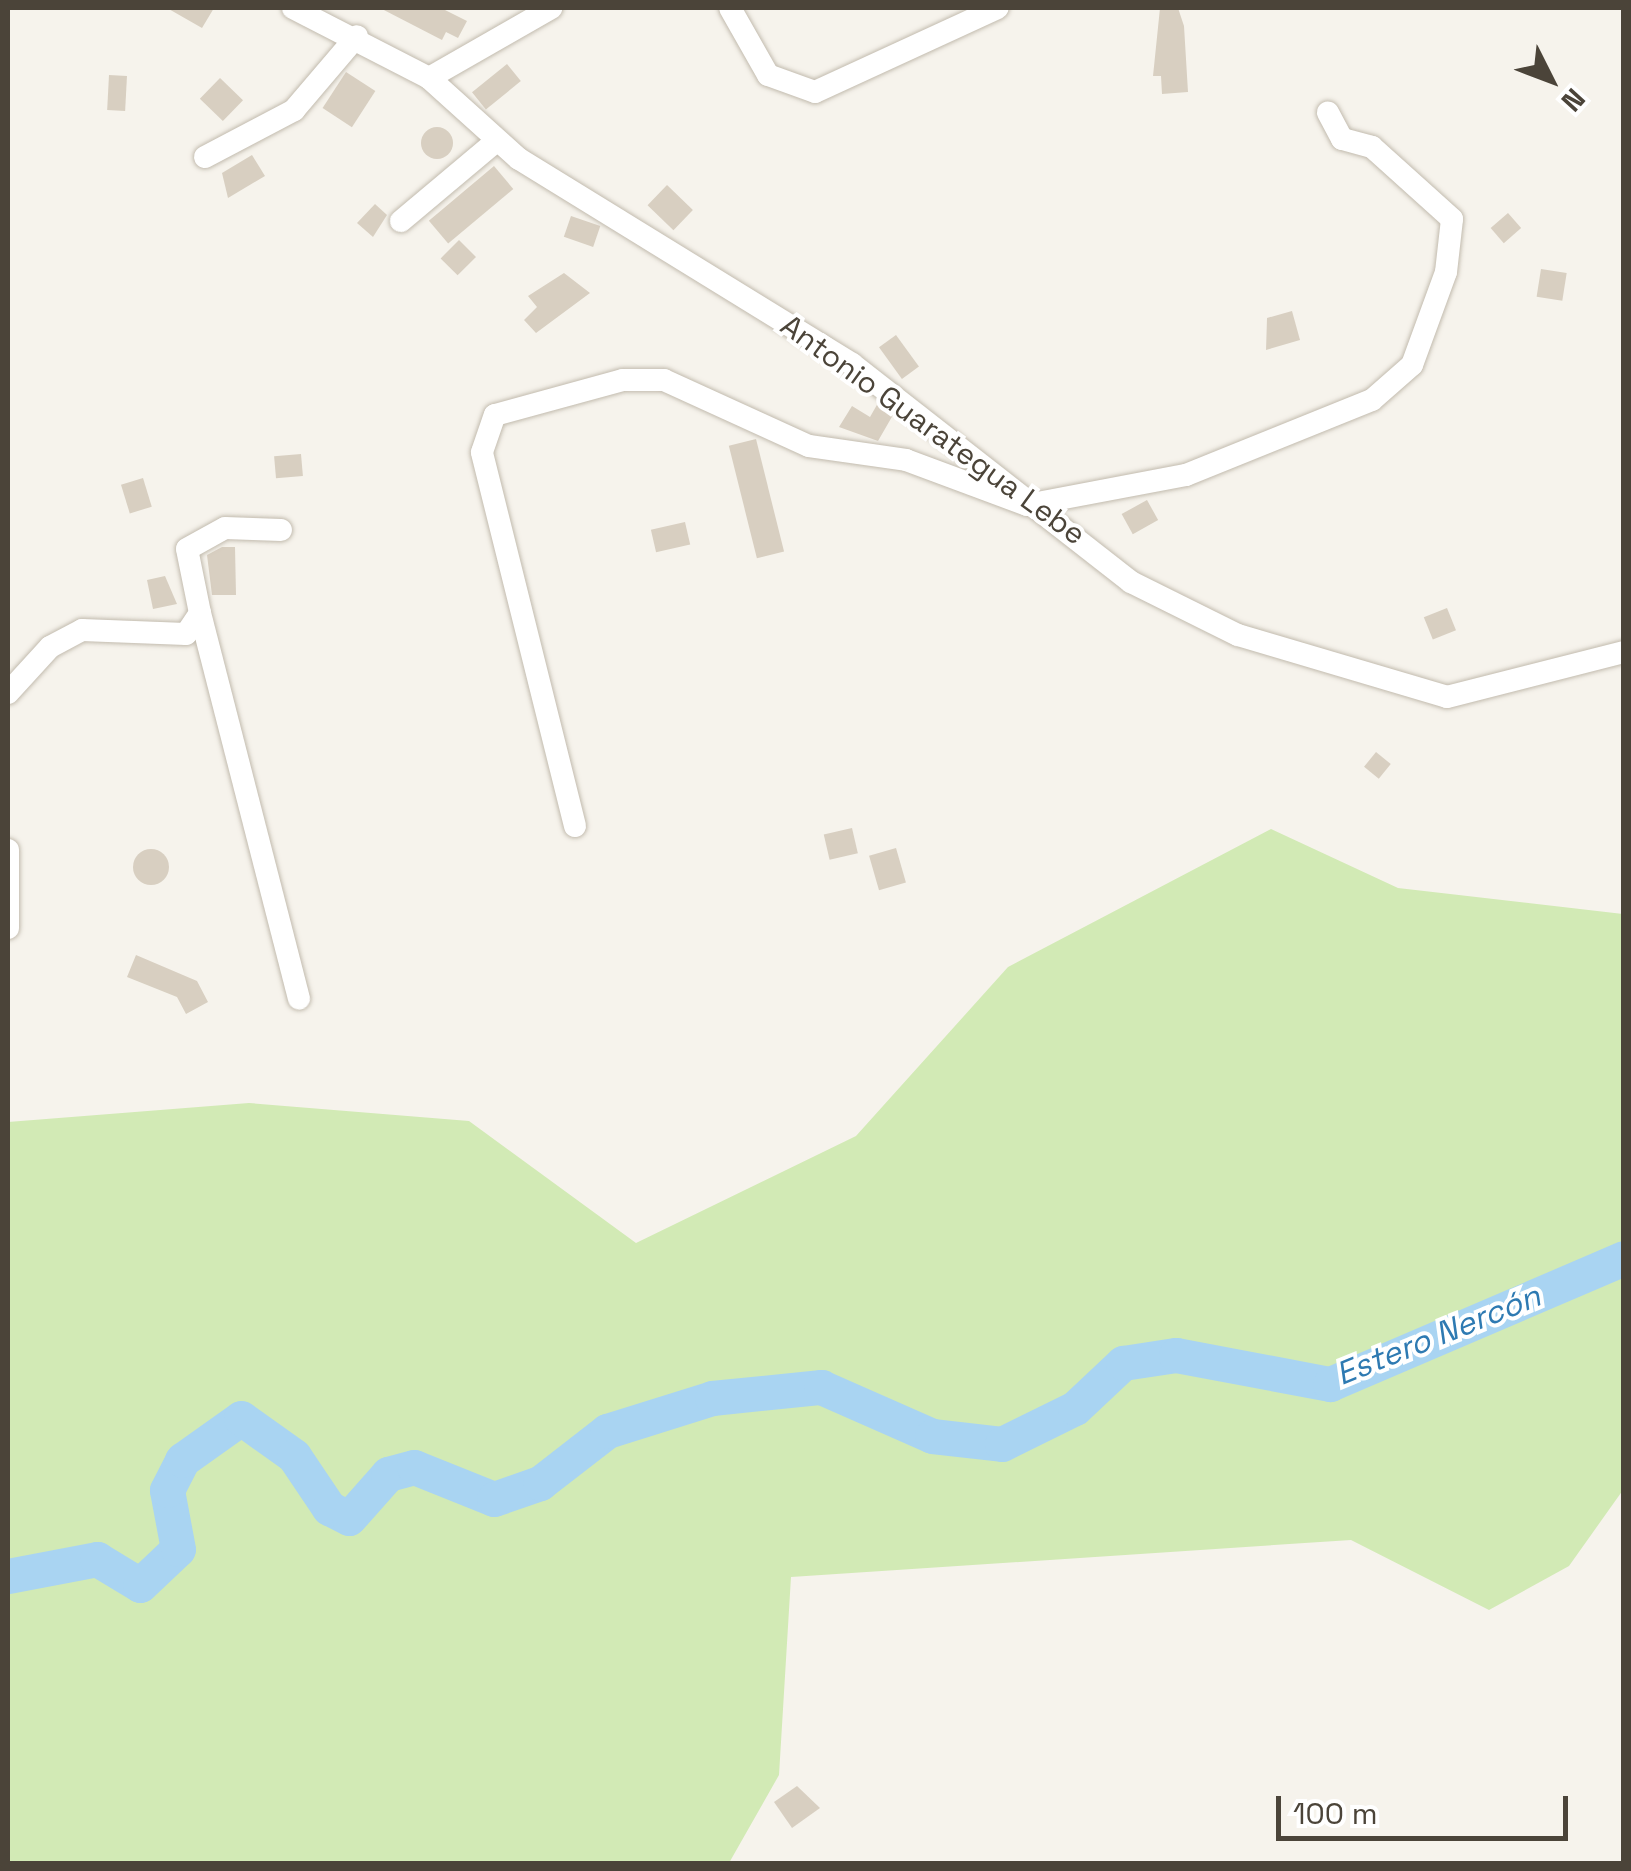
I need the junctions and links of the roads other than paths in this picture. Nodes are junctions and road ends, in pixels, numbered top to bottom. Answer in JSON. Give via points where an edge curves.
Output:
{"nodes":[{"id":1,"x":293,"y":8,"type":"edge"},
{"id":2,"x":551,"y":8,"type":"edge"},
{"id":3,"x":730,"y":8,"type":"edge"},
{"id":4,"x":998,"y":8,"type":"edge"},
{"id":5,"x":357,"y":36,"type":"junction"},
{"id":6,"x":429,"y":78,"type":"junction"},
{"id":7,"x":1328,"y":113,"type":"dead end"},
{"id":8,"x":495,"y":142,"type":"junction"},
{"id":9,"x":205,"y":157,"type":"dead end"},
{"id":10,"x":401,"y":221,"type":"dead end"},
{"id":11,"x":1027,"y":504,"type":"junction"},
{"id":12,"x":281,"y":530,"type":"dead end"},
{"id":13,"x":200,"y":613,"type":"junction"},
{"id":14,"x":1624,"y":652,"type":"edge"},
{"id":15,"x":8,"y":694,"type":"edge"},
{"id":16,"x":574,"y":826,"type":"dead end"},
{"id":17,"x":8,"y":850,"type":"edge"},
{"id":18,"x":8,"y":928,"type":"edge"},
{"id":19,"x":299,"y":998,"type":"dead end"}],
"edges":[{"from":1,"to":5,"type":"street","name":"Antonio Guarategua Lebe"},
{"from":2,"to":6,"type":"street"},
{"from":3,"to":4,"type":"street","via":[[768,75],[815,92]]},
{"from":5,"to":6,"type":"street","name":"Antonio Guarategua Lebe"},
{"from":5,"to":9,"type":"street","via":[[294,110]]},
{"from":6,"to":8,"type":"street","name":"Antonio Guarategua Lebe"},
{"from":7,"to":11,"type":"street","via":[[1342,139],[1372,148],[1452,218],[1446,272],[1398,385],[1186,474]]},
{"from":8,"to":10,"type":"street"},
{"from":8,"to":11,"type":"street","name":"Antonio Guarategua Lebe","via":[[852,364]]},
{"from":11,"to":14,"type":"street","name":"Antonio Guarategua Lebe","via":[[1130,582],[1238,635],[1447,698]]},
{"from":11,"to":16,"type":"street","via":[[906,460],[809,446],[664,380],[624,380],[495,415],[482,452]]},
{"from":12,"to":13,"type":"street","via":[[225,528],[187,549]]},
{"from":13,"to":15,"type":"street","via":[[186,634],[82,630],[50,646]]},
{"from":13,"to":19,"type":"street"},
{"from":17,"to":18,"type":"street"}]}
